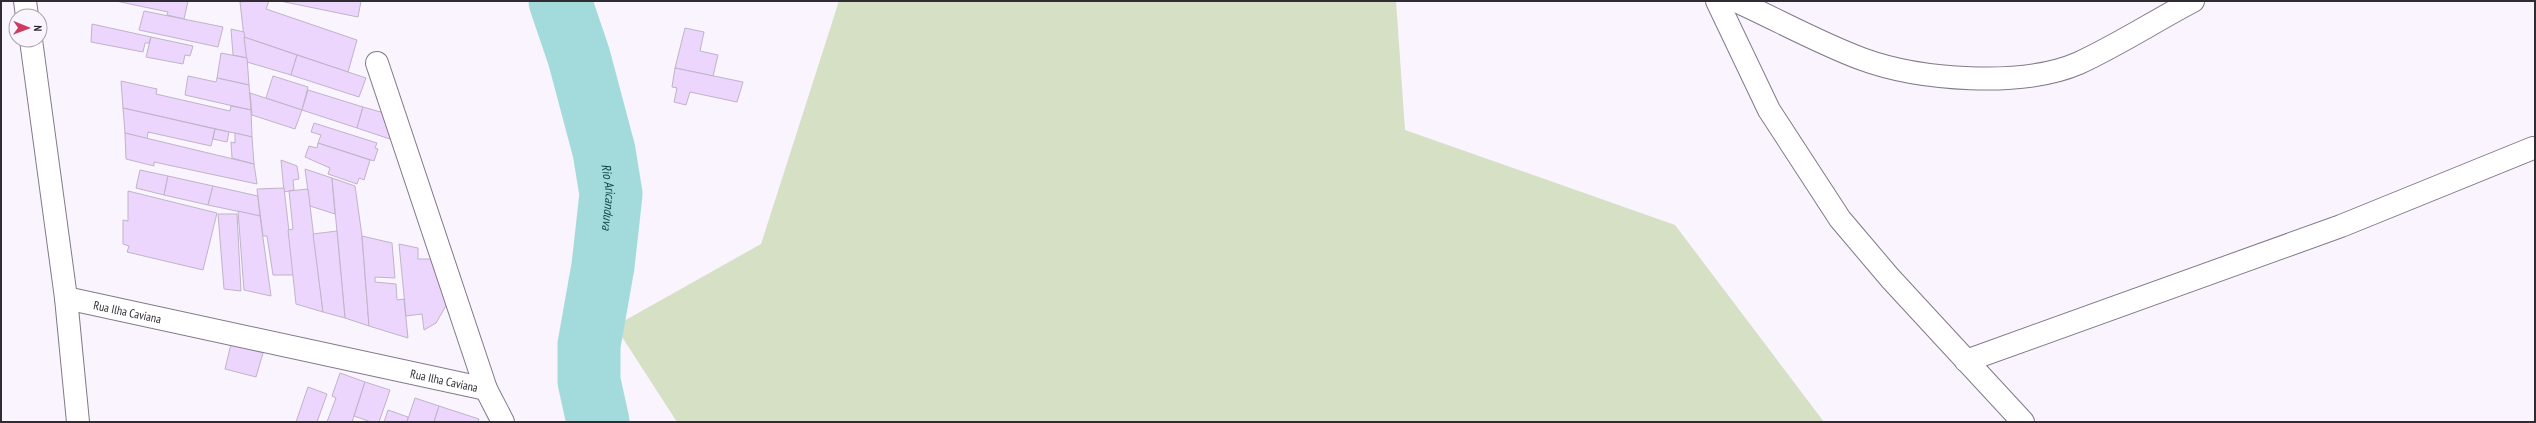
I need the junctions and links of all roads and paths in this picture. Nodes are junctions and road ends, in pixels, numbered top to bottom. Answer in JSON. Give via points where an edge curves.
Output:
{"nodes":[{"id":1,"x":1717,"y":1,"type":"edge"},
{"id":2,"x":1736,"y":1,"type":"edge"},
{"id":3,"x":2193,"y":1,"type":"edge"},
{"id":4,"x":32,"y":48,"type":"edge"},
{"id":5,"x":377,"y":63,"type":"dead end"},
{"id":6,"x":2533,"y":148,"type":"dead end"},
{"id":7,"x":66,"y":298,"type":"junction"},
{"id":8,"x":1966,"y":361,"type":"junction"},
{"id":9,"x":486,"y":389,"type":"junction"},
{"id":10,"x":78,"y":422,"type":"edge"},
{"id":11,"x":503,"y":422,"type":"edge"},
{"id":12,"x":2023,"y":422,"type":"edge"}],
"edges":[{"from":1,"to":8,"type":"street","via":[[1769,110],[1840,219]]},
{"from":2,"to":3,"type":"street","via":[[1863,59],[1936,77],[2000,78],[2038,75],[2078,63]]},
{"from":4,"to":7,"type":"street"},
{"from":5,"to":9,"type":"street","name":"Rua Ilha Caviana"},
{"from":6,"to":8,"type":"street","via":[[2341,226]]},
{"from":7,"to":9,"type":"street","name":"Rua Ilha Caviana"},
{"from":7,"to":10,"type":"street"},
{"from":8,"to":12,"type":"street"},
{"from":9,"to":11,"type":"street"}]}
